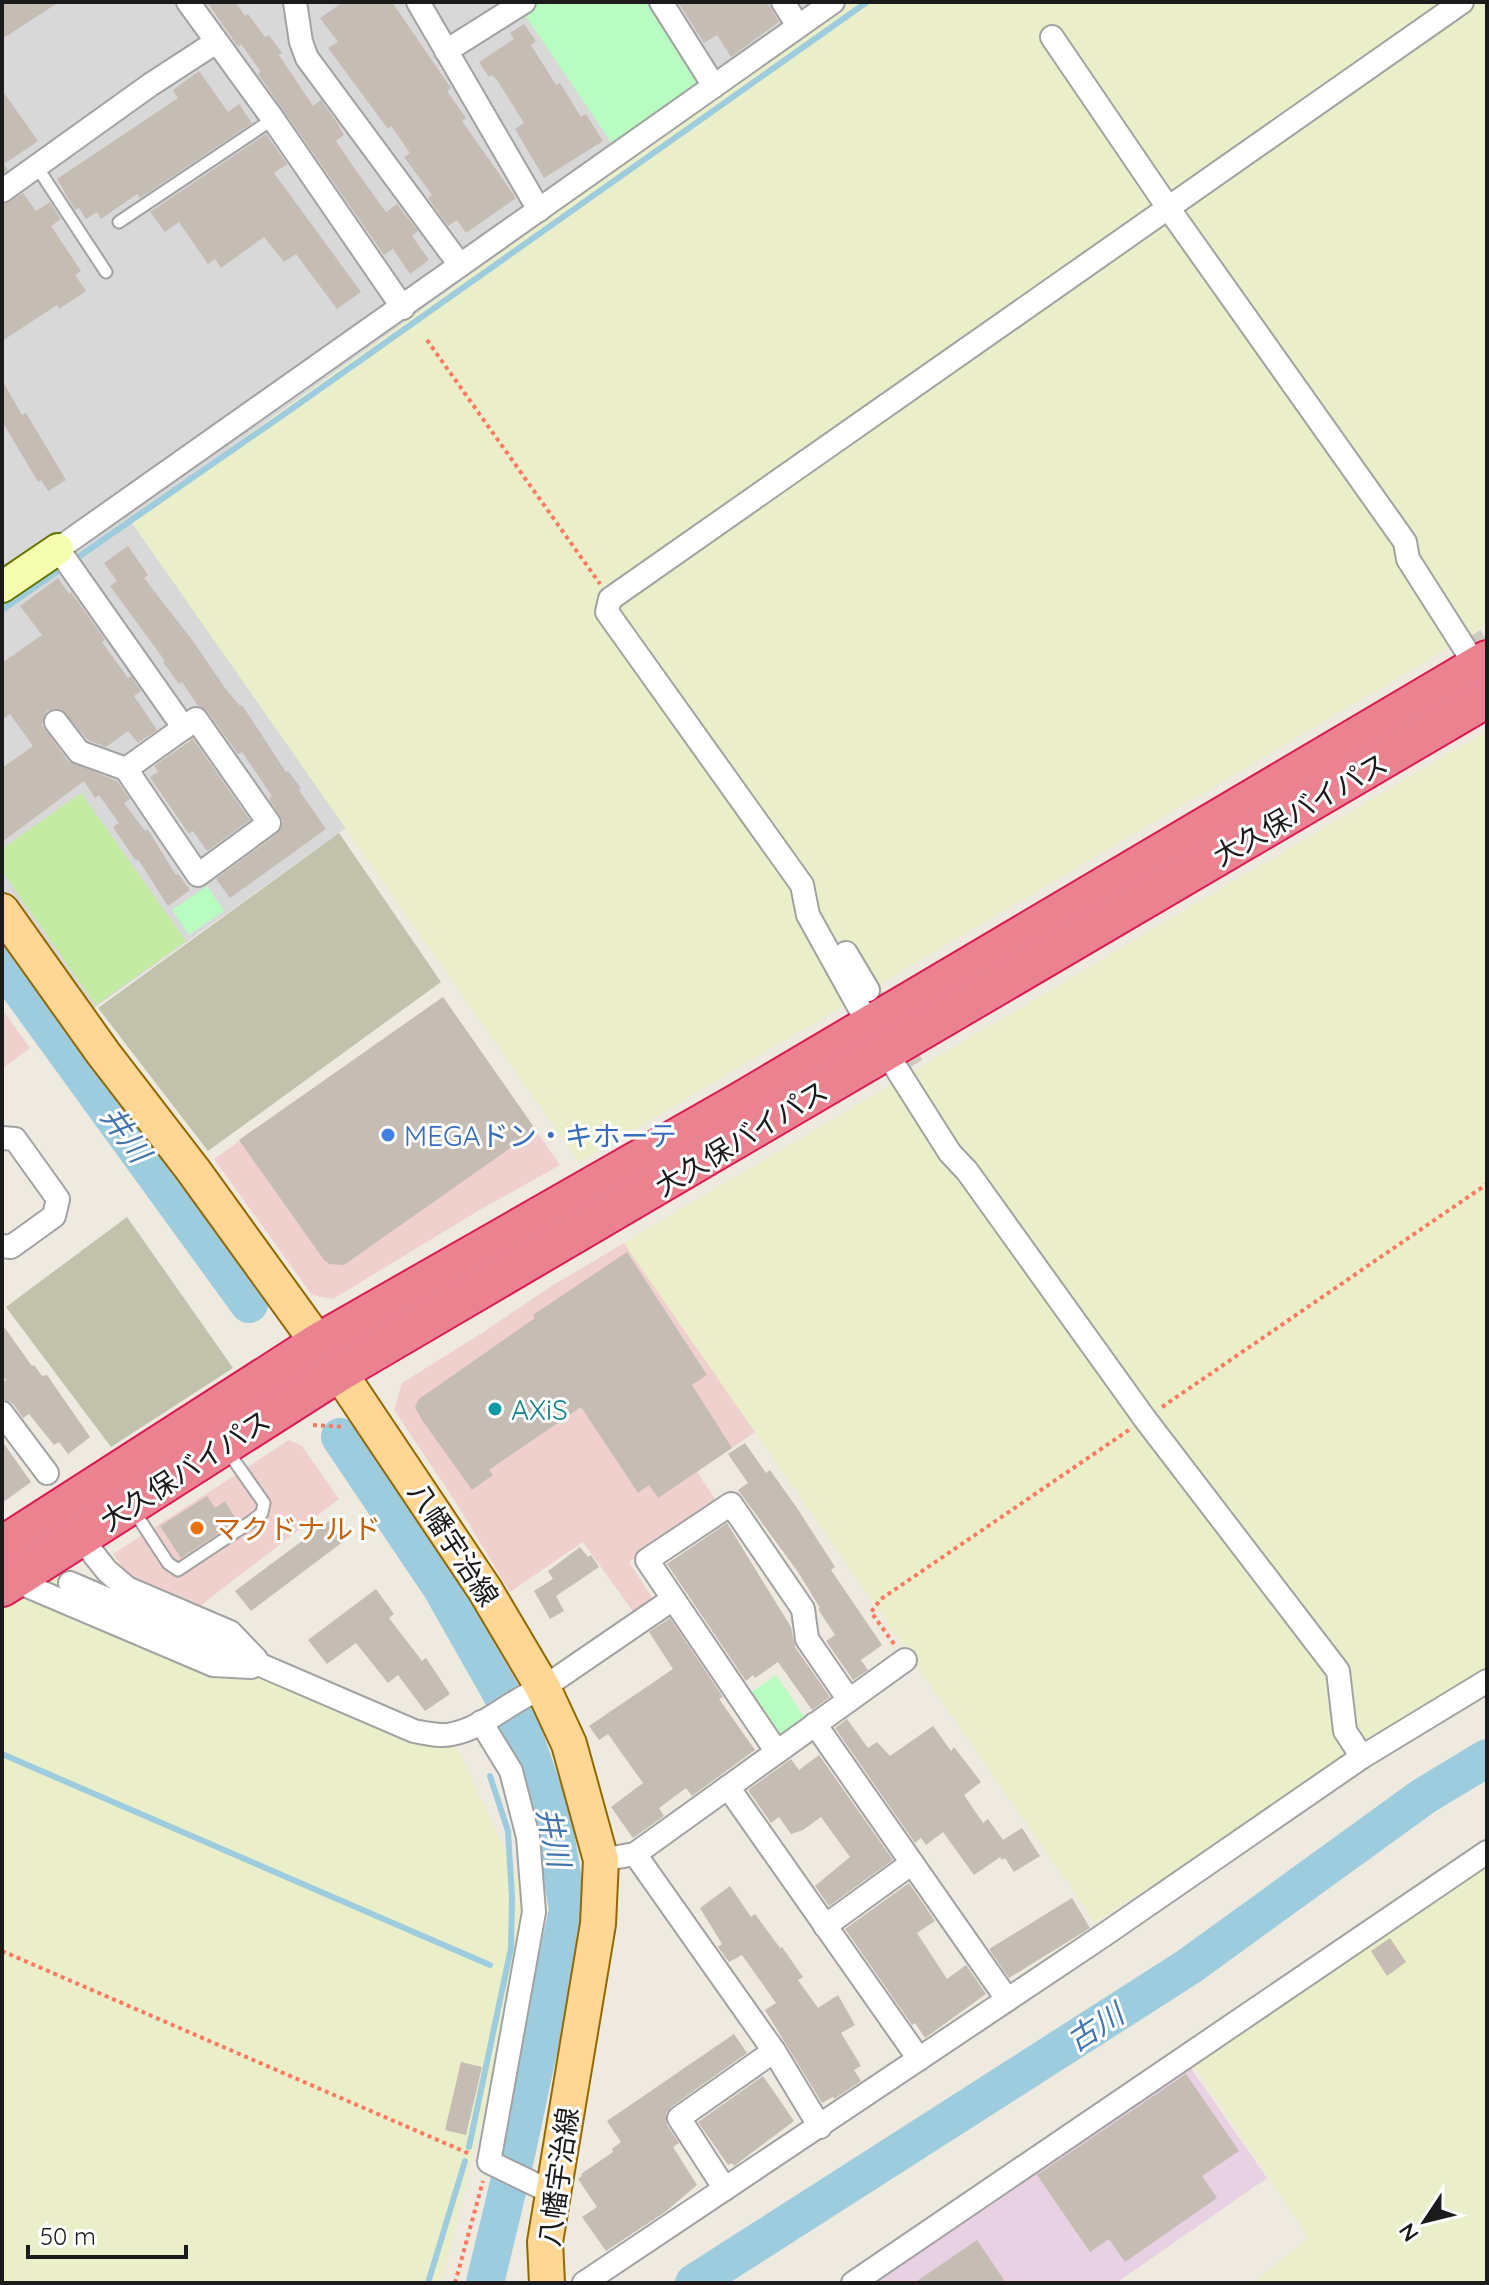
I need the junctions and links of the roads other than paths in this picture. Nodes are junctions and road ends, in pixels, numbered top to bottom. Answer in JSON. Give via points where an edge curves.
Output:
{"nodes":[{"id":1,"x":188,"y":2,"type":"edge"},
{"id":2,"x":295,"y":2,"type":"edge"},
{"id":3,"x":418,"y":2,"type":"edge"},
{"id":4,"x":524,"y":2,"type":"edge"},
{"id":5,"x":661,"y":2,"type":"edge"},
{"id":6,"x":783,"y":2,"type":"edge"},
{"id":7,"x":833,"y":2,"type":"edge"},
{"id":8,"x":1462,"y":2,"type":"edge"},
{"id":9,"x":798,"y":26,"type":"junction"},
{"id":10,"x":1052,"y":37,"type":"dead end"},
{"id":11,"x":216,"y":42,"type":"junction"},
{"id":12,"x":446,"y":51,"type":"junction"},
{"id":13,"x":714,"y":86,"type":"junction"},
{"id":14,"x":273,"y":119,"type":"junction"},
{"id":15,"x":37,"y":167,"type":"junction"},
{"id":16,"x":2,"y":191,"type":"edge"},
{"id":17,"x":1169,"y":209,"type":"junction"},
{"id":18,"x":539,"y":210,"type":"junction"},
{"id":19,"x":119,"y":222,"type":"dead end"},
{"id":20,"x":460,"y":265,"type":"junction"},
{"id":21,"x":106,"y":272,"type":"dead end"},
{"id":22,"x":403,"y":308,"type":"junction"},
{"id":23,"x":1405,"y":542,"type":"junction"},
{"id":24,"x":62,"y":554,"type":"junction"},
{"id":25,"x":2,"y":587,"type":"edge"},
{"id":26,"x":1480,"y":665,"type":"edge"},
{"id":27,"x":56,"y":722,"type":"dead end"},
{"id":28,"x":184,"y":728,"type":"junction"},
{"id":29,"x":126,"y":769,"type":"junction"},
{"id":30,"x":802,"y":885,"type":"junction"},
{"id":31,"x":2,"y":911,"type":"edge"},
{"id":32,"x":884,"y":1034,"type":"junction"},
{"id":33,"x":2,"y":1138,"type":"edge"},
{"id":34,"x":967,"y":1171,"type":"junction"},
{"id":35,"x":2,"y":1246,"type":"edge"},
{"id":36,"x":328,"y":1358,"type":"junction"},
{"id":37,"x":2,"y":1413,"type":"edge"},
{"id":38,"x":223,"y":1445,"type":"junction"},
{"id":39,"x":47,"y":1473,"type":"dead end"},
{"id":40,"x":130,"y":1505,"type":"junction"},
{"id":41,"x":80,"y":1537,"type":"junction"},
{"id":42,"x":7,"y":1555,"type":"edge"},
{"id":43,"x":70,"y":1583,"type":"dead end"},
{"id":44,"x":673,"y":1599,"type":"junction"},
{"id":45,"x":905,"y":1660,"type":"road end"},
{"id":46,"x":264,"y":1667,"type":"junction"},
{"id":47,"x":1487,"y":1681,"type":"edge"},
{"id":48,"x":535,"y":1691,"type":"junction"},
{"id":49,"x":849,"y":1700,"type":"junction"},
{"id":50,"x":481,"y":1722,"type":"junction"},
{"id":51,"x":815,"y":1724,"type":"junction"},
{"id":52,"x":777,"y":1752,"type":"junction"},
{"id":53,"x":1362,"y":1757,"type":"junction"},
{"id":54,"x":728,"y":1787,"type":"junction"},
{"id":55,"x":1487,"y":1852,"type":"edge"},
{"id":56,"x":635,"y":1854,"type":"junction"},
{"id":57,"x":601,"y":1860,"type":"junction"},
{"id":58,"x":912,"y":1863,"type":"junction"},
{"id":59,"x":825,"y":1926,"type":"junction"},
{"id":60,"x":1007,"y":1999,"type":"junction"},
{"id":61,"x":774,"y":2051,"type":"junction"},
{"id":62,"x":919,"y":2059,"type":"junction"},
{"id":63,"x":820,"y":2127,"type":"junction"},
{"id":64,"x":542,"y":2188,"type":"junction"},
{"id":65,"x":725,"y":2189,"type":"junction"},
{"id":66,"x":547,"y":2283,"type":"edge"},
{"id":67,"x":584,"y":2283,"type":"edge"},
{"id":68,"x":853,"y":2283,"type":"edge"}],
"edges":[{"from":1,"to":11,"type":"street"},
{"from":2,"to":20,"type":"street","via":[[307,58]]},
{"from":3,"to":12,"type":"street"},
{"from":4,"to":12,"type":"street"},
{"from":5,"to":13,"type":"street"},
{"from":6,"to":9,"type":"street"},
{"from":7,"to":9,"type":"street"},
{"from":8,"to":17,"type":"street"},
{"from":9,"to":13,"type":"street"},
{"from":10,"to":17,"type":"street"},
{"from":11,"to":14,"type":"street"},
{"from":11,"to":15,"type":"street"},
{"from":12,"to":18,"type":"street"},
{"from":13,"to":18,"type":"street"},
{"from":14,"to":19,"type":"lane"},
{"from":14,"to":22,"type":"street"},
{"from":15,"to":16,"type":"street"},
{"from":15,"to":21,"type":"lane"},
{"from":17,"to":23,"type":"street"},
{"from":17,"to":30,"type":"street","via":[[610,599],[607,612]]},
{"from":18,"to":20,"type":"street"},
{"from":20,"to":22,"type":"street"},
{"from":22,"to":24,"type":"street"},
{"from":23,"to":26,"type":"street"},
{"from":23,"to":26,"type":"street","via":[[1408,559]]},
{"from":24,"to":25,"type":"street"},
{"from":24,"to":28,"type":"street"},
{"from":26,"to":32,"type":"highway","name":"大久保バイパス"},
{"from":27,"to":29,"type":"street","via":[[79,752]]},
{"from":28,"to":29,"type":"street"},
{"from":28,"to":29,"type":"street","via":[[196,719],[269,823],[198,875]]},
{"from":30,"to":32,"type":"street"},
{"from":30,"to":32,"type":"street","via":[[808,915]]},
{"from":31,"to":36,"type":"main road","name":"八幡宇治線"},
{"from":32,"to":34,"type":"street","via":[[950,1153]]},
{"from":32,"to":34,"type":"street","via":[[967,1157]]},
{"from":32,"to":36,"type":"highway","name":"大久保バイパス"},
{"from":33,"to":35,"type":"street","via":[[15,1139],[58,1199],[54,1216],[11,1247]]},
{"from":34,"to":53,"type":"street","via":[[1145,1419],[1338,1671],[1345,1731]]},
{"from":36,"to":38,"type":"highway","name":"大久保バイパス"},
{"from":36,"to":42,"type":"highway","name":"大久保バイパス","via":[[170,1440]]},
{"from":36,"to":48,"type":"main road","name":"八幡宇治線","via":[[485,1590]]},
{"from":37,"to":39,"type":"street"},
{"from":38,"to":40,"type":"highway","name":"大久保バイパス"},
{"from":38,"to":40,"type":"lane","via":[[265,1508],[181,1570],[168,1563]]},
{"from":40,"to":41,"type":"highway","name":"大久保バイパス"},
{"from":41,"to":42,"type":"highway","name":"大久保バイパス"},
{"from":41,"to":46,"type":"street","via":[[127,1588],[230,1632]]},
{"from":42,"to":46,"type":"street","via":[[213,1665]]},
{"from":43,"to":46,"type":"street"},
{"from":44,"to":48,"type":"street"},
{"from":44,"to":49,"type":"street","via":[[647,1560],[731,1504],[803,1609],[807,1639]]},
{"from":44,"to":52,"type":"street"},
{"from":45,"to":49,"type":"street"},
{"from":46,"to":50,"type":"street","via":[[414,1731],[451,1735]]},
{"from":47,"to":53,"type":"street"},
{"from":48,"to":50,"type":"street"},
{"from":48,"to":57,"type":"main road","name":"八幡宇治線","via":[[569,1744]]},
{"from":49,"to":51,"type":"street"},
{"from":50,"to":64,"type":"street","via":[[511,1771],[528,1837],[534,1912],[489,2162]]},
{"from":51,"to":52,"type":"street"},
{"from":51,"to":58,"type":"street"},
{"from":52,"to":54,"type":"street"},
{"from":53,"to":60,"type":"street"},
{"from":54,"to":56,"type":"street"},
{"from":54,"to":59,"type":"street"},
{"from":55,"to":68,"type":"street"},
{"from":56,"to":57,"type":"street"},
{"from":56,"to":61,"type":"street"},
{"from":57,"to":64,"type":"main road","name":"八幡宇治線","via":[[598,1924]]},
{"from":58,"to":59,"type":"street"},
{"from":58,"to":60,"type":"street"},
{"from":59,"to":62,"type":"street"},
{"from":60,"to":62,"type":"street"},
{"from":61,"to":63,"type":"street"},
{"from":61,"to":65,"type":"street","via":[[679,2118]]},
{"from":62,"to":63,"type":"street"},
{"from":63,"to":65,"type":"street"},
{"from":64,"to":66,"type":"main road","name":"八幡宇治線"},
{"from":65,"to":67,"type":"street"}]}
